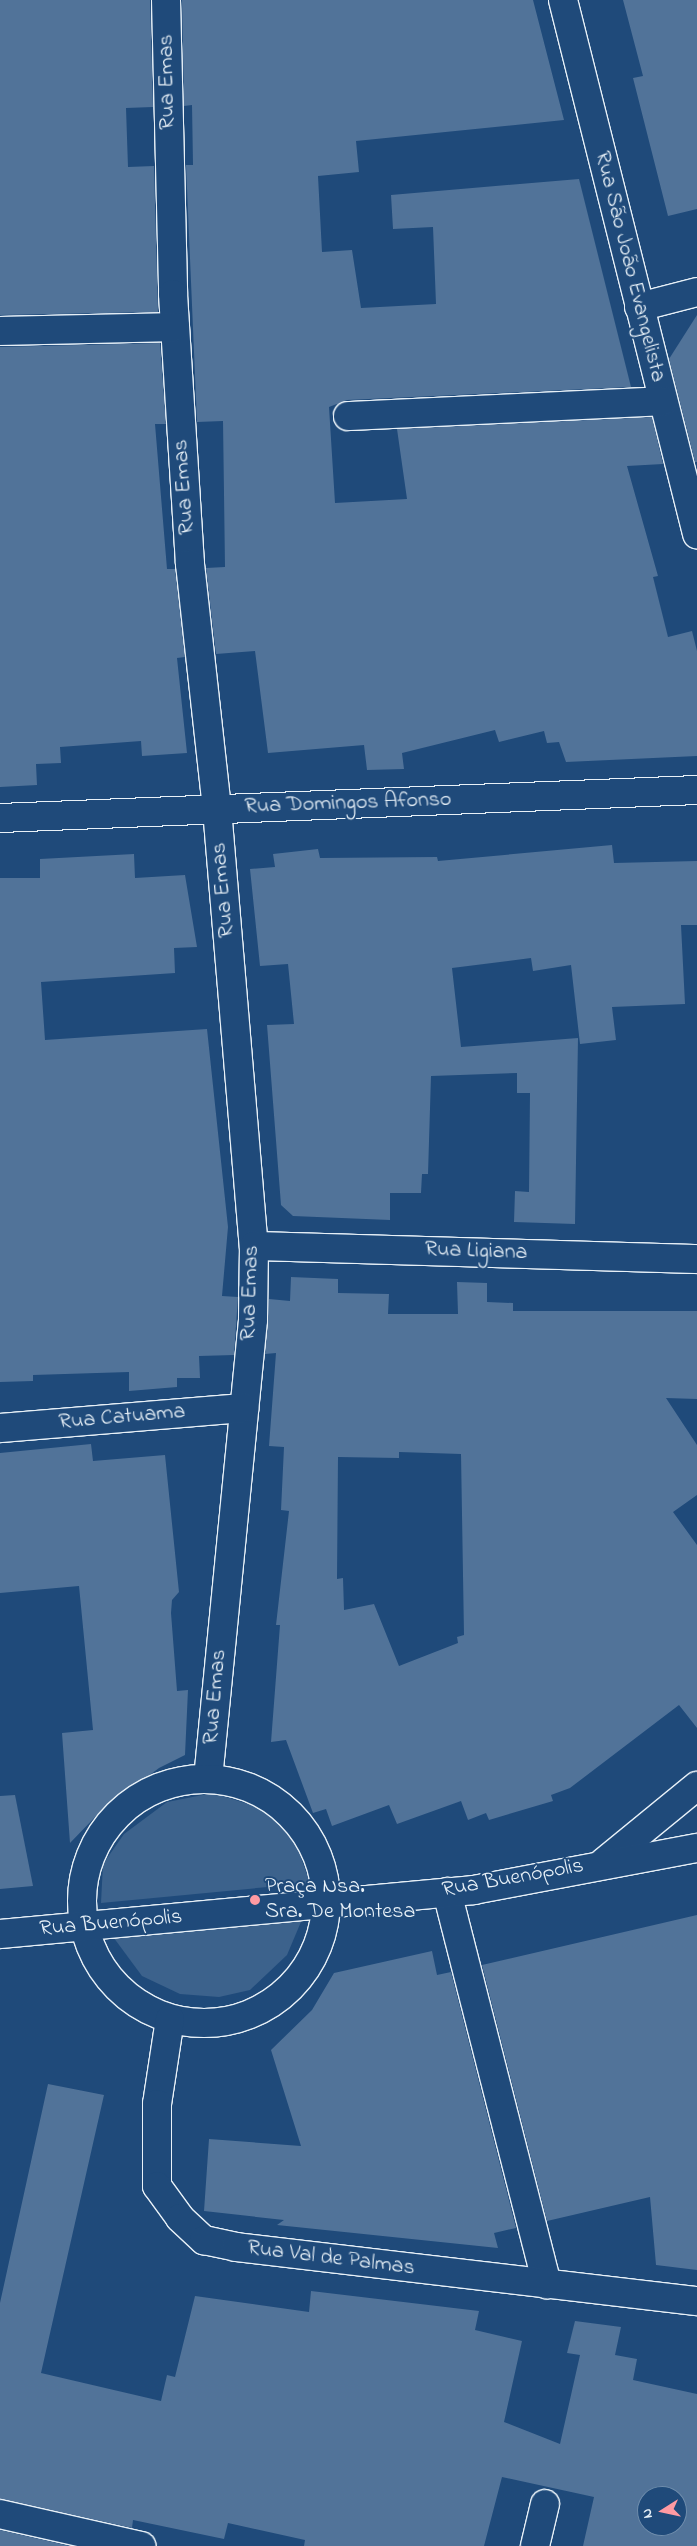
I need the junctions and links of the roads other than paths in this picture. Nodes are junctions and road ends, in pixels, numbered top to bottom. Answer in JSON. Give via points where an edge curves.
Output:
{"nodes":[{"id":1,"x":166,"y":0,"type":"edge"},
{"id":2,"x":563,"y":0,"type":"edge"},
{"id":3,"x":697,"y":292,"type":"edge"},
{"id":4,"x":639,"y":307,"type":"junction"},
{"id":5,"x":175,"y":328,"type":"junction"},
{"id":6,"x":0,"y":331,"type":"edge"},
{"id":7,"x":664,"y":401,"type":"junction"},
{"id":8,"x":348,"y":416,"type":"dead end"},
{"id":9,"x":697,"y":534,"type":"edge"},
{"id":10,"x":697,"y":790,"type":"edge"},
{"id":11,"x":217,"y":809,"type":"junction"},
{"id":12,"x":0,"y":818,"type":"edge"},
{"id":13,"x":254,"y":1246,"type":"junction"},
{"id":14,"x":697,"y":1259,"type":"edge"},
{"id":15,"x":244,"y":1408,"type":"junction"},
{"id":16,"x":0,"y":1428,"type":"edge"},
{"id":17,"x":208,"y":1778,"type":"junction"},
{"id":18,"x":697,"y":1786,"type":"edge"},
{"id":19,"x":697,"y":1848,"type":"edge"},
{"id":20,"x":603,"y":1863,"type":"junction"},
{"id":21,"x":448,"y":1892,"type":"junction"},
{"id":22,"x":325,"y":1904,"type":"junction"},
{"id":23,"x":84,"y":1926,"type":"junction"},
{"id":24,"x":0,"y":1934,"type":"edge"},
{"id":25,"x":170,"y":2019,"type":"junction"},
{"id":26,"x":547,"y":2284,"type":"junction"},
{"id":27,"x":697,"y":2301,"type":"edge"},
{"id":28,"x":545,"y":2504,"type":"dead end"},
{"id":29,"x":0,"y":2514,"type":"edge"},
{"id":30,"x":141,"y":2546,"type":"edge"},
{"id":31,"x":535,"y":2546,"type":"edge"}],
"edges":[{"from":1,"to":5,"type":"street","name":"Rua Emas"},
{"from":2,"to":4,"type":"street","name":"Rua São João Evangelista"},
{"from":3,"to":4,"type":"street"},
{"from":4,"to":7,"type":"street","name":"Rua São João Evangelista"},
{"from":5,"to":6,"type":"street"},
{"from":5,"to":11,"type":"street","name":"Rua Emas","via":[[190,564]]},
{"from":7,"to":8,"type":"street"},
{"from":7,"to":9,"type":"street","name":"Rua São João Evangelista"},
{"from":10,"to":11,"type":"street","name":"Rua Domingos Afonso"},
{"from":11,"to":12,"type":"street","name":"Rua Domingos Afonso"},
{"from":11,"to":13,"type":"street","name":"Rua Emas"},
{"from":13,"to":14,"type":"street","name":"Rua Ligiana"},
{"from":13,"to":15,"type":"street","name":"Rua Emas"},
{"from":15,"to":16,"type":"street","name":"Rua Catuama"},
{"from":15,"to":17,"type":"street","name":"Rua Emas"},
{"from":17,"to":22,"type":"street","via":[[246,1786],[278,1804],[298,1825],[321,1866]]},
{"from":17,"to":23,"type":"street","via":[[172,1782],[138,1797],[110,1821],[91,1853],[82,1888]]},
{"from":18,"to":20,"type":"street"},
{"from":19,"to":20,"type":"street","name":"Rua Buenópolis"},
{"from":20,"to":21,"type":"street","name":"Rua Buenópolis"},
{"from":21,"to":22,"type":"street","name":"Rua Buenópolis"},
{"from":21,"to":26,"type":"street"},
{"from":22,"to":23,"type":"street","name":"Rua Buenópolis"},
{"from":22,"to":25,"type":"street","via":[[321,1936],[308,1964],[281,1994],[233,2020],[202,2023]]},
{"from":23,"to":24,"type":"street","name":"Rua Buenópolis"},
{"from":23,"to":25,"type":"street","via":[[106,1974],[145,2008]]},
{"from":25,"to":26,"type":"street","name":"Rua Val de Palmas","via":[[157,2104],[157,2186],[180,2218],[204,2240],[236,2248]]},
{"from":26,"to":27,"type":"street","name":"Rua Val de Palmas"},
{"from":28,"to":31,"type":"street"},
{"from":29,"to":30,"type":"street"}]}
